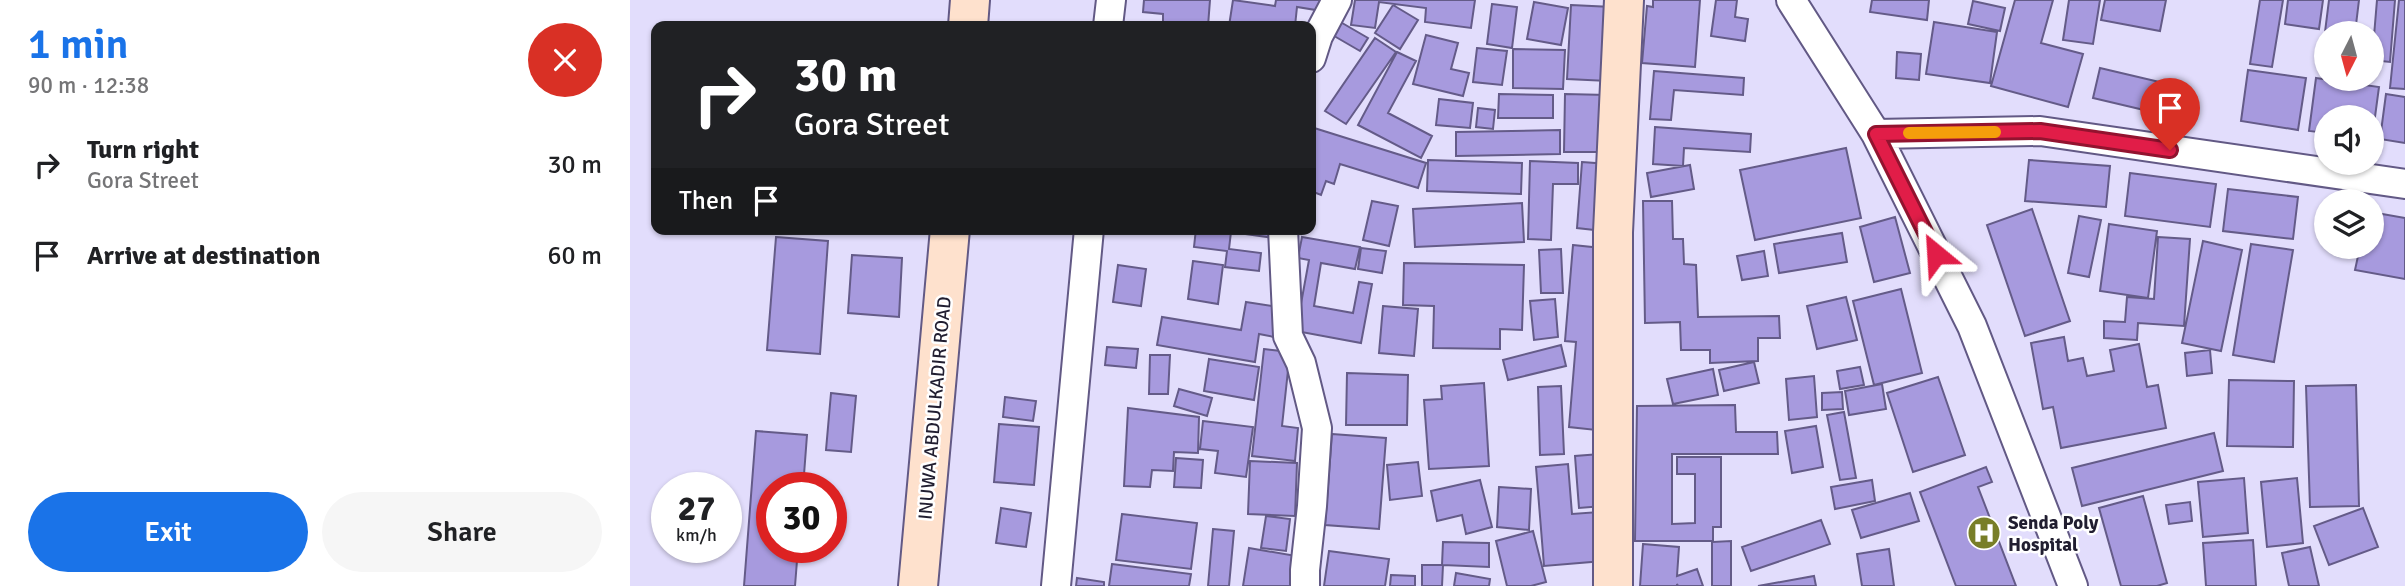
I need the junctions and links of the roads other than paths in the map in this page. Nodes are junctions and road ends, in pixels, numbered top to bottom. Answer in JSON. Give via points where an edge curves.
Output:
{"nodes":[{"id":1,"x":970,"y":0,"type":"edge"},
{"id":2,"x":1111,"y":0,"type":"edge"},
{"id":3,"x":1337,"y":0,"type":"edge"},
{"id":4,"x":1624,"y":0,"type":"edge"},
{"id":5,"x":1791,"y":0,"type":"edge"},
{"id":6,"x":968,"y":21,"type":"edge"},
{"id":7,"x":1109,"y":21,"type":"edge"},
{"id":8,"x":1316,"y":42,"type":"edge"},
{"id":9,"x":1876,"y":134,"type":"junction"},
{"id":10,"x":2405,"y":184,"type":"edge"},
{"id":11,"x":949,"y":235,"type":"edge"},
{"id":12,"x":1088,"y":235,"type":"edge"},
{"id":13,"x":1283,"y":235,"type":"edge"},
{"id":14,"x":918,"y":586,"type":"edge"},
{"id":15,"x":1056,"y":586,"type":"edge"},
{"id":16,"x":1305,"y":586,"type":"edge"},
{"id":17,"x":1614,"y":586,"type":"edge"},
{"id":18,"x":2073,"y":586,"type":"edge"}],
"edges":[{"from":1,"to":6,"type":"street"},
{"from":2,"to":7,"type":"street"},
{"from":3,"to":8,"type":"street"},
{"from":4,"to":17,"type":"street","via":[[1613,232]]},
{"from":5,"to":9,"type":"street"},
{"from":9,"to":10,"type":"street","via":[[2040,131]]},
{"from":9,"to":18,"type":"street","via":[[1972,326]]},
{"from":11,"to":14,"type":"street","name":"INUWA ABDULKADIR ROAD"},
{"from":12,"to":15,"type":"street"},
{"from":13,"to":16,"type":"street","via":[[1288,336],[1317,428]]}]}
